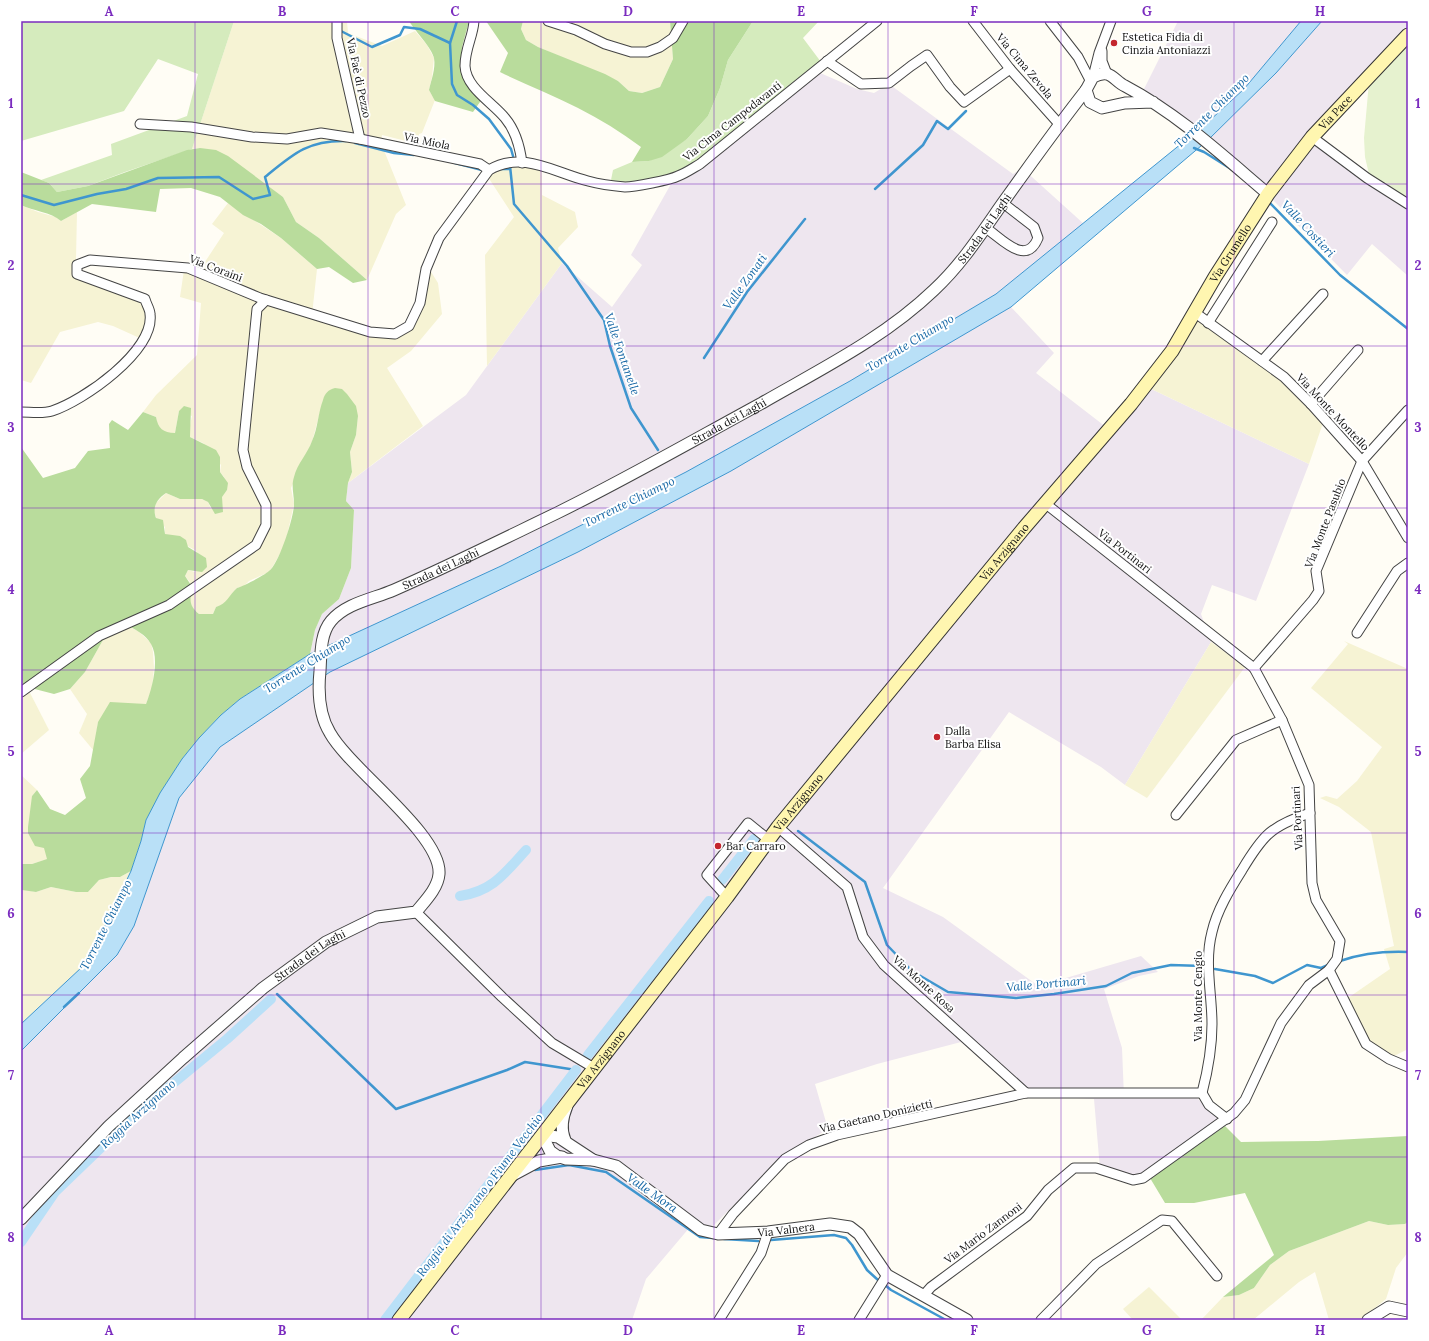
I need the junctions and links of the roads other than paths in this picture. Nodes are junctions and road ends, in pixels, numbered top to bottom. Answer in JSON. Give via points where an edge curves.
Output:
{"nodes":[{"id":1,"x":337,"y":21,"type":"edge"},
{"id":2,"x":474,"y":21,"type":"edge"},
{"id":3,"x":548,"y":21,"type":"edge"},
{"id":4,"x":683,"y":21,"type":"edge"},
{"id":5,"x":877,"y":21,"type":"edge"},
{"id":6,"x":973,"y":21,"type":"edge"},
{"id":7,"x":1050,"y":21,"type":"edge"},
{"id":8,"x":1111,"y":21,"type":"edge"},
{"id":9,"x":1408,"y":35,"type":"edge"},
{"id":10,"x":1103,"y":44,"type":"junction"},
{"id":11,"x":1078,"y":57,"type":"junction"},
{"id":12,"x":1097,"y":60,"type":"junction"},
{"id":13,"x":827,"y":62,"type":"junction"},
{"id":14,"x":1010,"y":69,"type":"junction"},
{"id":15,"x":1107,"y":74,"type":"junction"},
{"id":16,"x":1090,"y":82,"type":"junction"},
{"id":17,"x":1118,"y":82,"type":"junction"},
{"id":18,"x":1152,"y":102,"type":"junction"},
{"id":19,"x":1106,"y":108,"type":"junction"},
{"id":20,"x":1070,"y":112,"type":"junction"},
{"id":21,"x":140,"y":124,"type":"dead end"},
{"id":22,"x":1060,"y":125,"type":"junction"},
{"id":23,"x":1312,"y":137,"type":"junction"},
{"id":24,"x":360,"y":139,"type":"junction"},
{"id":25,"x":522,"y":163,"type":"junction"},
{"id":26,"x":489,"y":170,"type":"junction"},
{"id":27,"x":1268,"y":194,"type":"junction"},
{"id":28,"x":1003,"y":203,"type":"junction"},
{"id":29,"x":1408,"y":204,"type":"edge"},
{"id":30,"x":1272,"y":222,"type":"dead end"},
{"id":31,"x":986,"y":228,"type":"junction"},
{"id":32,"x":1323,"y":294,"type":"dead end"},
{"id":33,"x":266,"y":300,"type":"junction"},
{"id":34,"x":1194,"y":312,"type":"junction"},
{"id":35,"x":1208,"y":323,"type":"junction"},
{"id":36,"x":1358,"y":350,"type":"dead end"},
{"id":37,"x":1262,"y":361,"type":"junction"},
{"id":38,"x":1311,"y":404,"type":"junction"},
{"id":39,"x":1408,"y":410,"type":"edge"},
{"id":40,"x":21,"y":412,"type":"edge"},
{"id":41,"x":1362,"y":461,"type":"junction"},
{"id":42,"x":1046,"y":504,"type":"junction"},
{"id":43,"x":1408,"y":538,"type":"edge"},
{"id":44,"x":1408,"y":563,"type":"edge"},
{"id":45,"x":1357,"y":634,"type":"dead end"},
{"id":46,"x":1254,"y":668,"type":"junction"},
{"id":47,"x":21,"y":692,"type":"edge"},
{"id":48,"x":1282,"y":720,"type":"junction"},
{"id":49,"x":1310,"y":813,"type":"junction"},
{"id":50,"x":1176,"y":815,"type":"dead end"},
{"id":51,"x":778,"y":827,"type":"junction"},
{"id":52,"x":769,"y":840,"type":"junction"},
{"id":53,"x":727,"y":897,"type":"junction"},
{"id":54,"x":416,"y":912,"type":"junction"},
{"id":55,"x":1329,"y":970,"type":"junction"},
{"id":56,"x":1408,"y":1067,"type":"edge"},
{"id":57,"x":594,"y":1068,"type":"junction"},
{"id":58,"x":1026,"y":1093,"type":"junction"},
{"id":59,"x":1202,"y":1093,"type":"junction"},
{"id":60,"x":569,"y":1100,"type":"junction"},
{"id":61,"x":1227,"y":1119,"type":"junction"},
{"id":62,"x":542,"y":1135,"type":"junction"},
{"id":63,"x":1199,"y":1138,"type":"joint"},
{"id":64,"x":565,"y":1140,"type":"junction"},
{"id":65,"x":562,"y":1157,"type":"junction"},
{"id":66,"x":593,"y":1160,"type":"junction"},
{"id":67,"x":509,"y":1177,"type":"junction"},
{"id":68,"x":21,"y":1219,"type":"edge"},
{"id":69,"x":768,"y":1232,"type":"junction"},
{"id":70,"x":718,"y":1234,"type":"junction"},
{"id":71,"x":887,"y":1275,"type":"junction"},
{"id":72,"x":1217,"y":1276,"type":"dead end"},
{"id":73,"x":923,"y":1296,"type":"junction"},
{"id":74,"x":1408,"y":1311,"type":"edge"},
{"id":75,"x":399,"y":1320,"type":"edge"},
{"id":76,"x":719,"y":1320,"type":"edge"},
{"id":77,"x":859,"y":1320,"type":"edge"},
{"id":78,"x":967,"y":1320,"type":"edge"},
{"id":79,"x":1041,"y":1320,"type":"edge"},
{"id":80,"x":1368,"y":1320,"type":"edge"}],
"edges":[{"from":1,"to":24,"type":"street","name":"Via Faè di Pezzo","via":[[337,38]]},
{"from":2,"to":25,"type":"street","via":[[467,44],[465,67],[471,83],[506,118],[514,131]]},
{"from":3,"to":4,"type":"street","via":[[631,52],[647,52],[660,47],[673,38]]},
{"from":5,"to":13,"type":"street","name":"Via Cima Campodavanti"},
{"from":6,"to":14,"type":"street","name":"Via Cima Zevola"},
{"from":7,"to":11,"type":"street"},
{"from":8,"to":10,"type":"street"},
{"from":9,"to":23,"type":"main road","name":"Via Pace"},
{"from":10,"to":12,"type":"street"},
{"from":10,"to":15,"type":"street","via":[[1102,61]]},
{"from":11,"to":12,"type":"street","via":[[1090,62]]},
{"from":11,"to":16,"type":"street"},
{"from":12,"to":16,"type":"street"},
{"from":13,"to":14,"type":"street","via":[[861,84],[890,83],[928,55],[964,102]]},
{"from":13,"to":25,"type":"street","name":"Via Cima Campodavanti","via":[[700,164],[677,177],[626,187],[588,181],[547,166]]},
{"from":14,"to":22,"type":"street","name":"Via Cima Zevola"},
{"from":15,"to":16,"type":"street","via":[[1102,74]]},
{"from":15,"to":17,"type":"street"},
{"from":16,"to":19,"type":"street","via":[[1090,102]]},
{"from":16,"to":20,"type":"street","name":"Strada dei Laghi"},
{"from":17,"to":18,"type":"street"},
{"from":17,"to":19,"type":"street","via":[[1120,87],[1117,101]]},
{"from":18,"to":19,"type":"street","via":[[1125,103]]},
{"from":18,"to":27,"type":"street","via":[[1193,130]]},
{"from":19,"to":20,"type":"street","via":[[1078,109]]},
{"from":20,"to":22,"type":"street","name":"Strada dei Laghi"},
{"from":21,"to":24,"type":"street","name":"Via Miola","via":[[191,127],[252,137],[287,139],[321,133]]},
{"from":22,"to":28,"type":"street","name":"Strada dei Laghi"},
{"from":23,"to":27,"type":"main road","name":"Via Pace"},
{"from":23,"to":29,"type":"street","via":[[1367,178]]},
{"from":24,"to":26,"type":"street","name":"Via Miola","via":[[480,164]]},
{"from":25,"to":26,"type":"street","name":"Via Cima Campodavanti","via":[[499,164]]},
{"from":26,"to":33,"type":"street","name":"Via Coraini","via":[[439,238],[426,269],[420,303],[409,326],[395,334],[370,332]]},
{"from":27,"to":34,"type":"main road","name":"Via Grumello"},
{"from":28,"to":31,"type":"street","name":"Strada dei Laghi"},
{"from":28,"to":31,"type":"street","via":[[1034,227],[1038,238],[1034,247],[1027,252],[1020,252]]},
{"from":30,"to":35,"type":"street"},
{"from":31,"to":54,"type":"street","name":"Strada dei Laghi","via":[[958,266],[917,306],[846,355],[568,507],[392,591],[356,604],[338,614],[330,622],[324,631],[319,685],[322,715],[330,734],[418,829],[429,844],[439,866],[439,876],[435,885]]},
{"from":32,"to":37,"type":"street"},
{"from":33,"to":40,"type":"street","name":"Via Coraini","via":[[188,268],[90,260],[77,265],[77,274],[145,299],[150,314],[148,330],[141,345],[96,387],[71,403],[50,411]]},
{"from":33,"to":47,"type":"street","via":[[258,309],[243,450],[247,467],[266,505],[266,525],[256,545],[169,605],[99,636]]},
{"from":34,"to":35,"type":"street","name":"Via Monte Montello"},
{"from":34,"to":42,"type":"main road","name":"Via Arzignano","via":[[1172,351],[1136,398]]},
{"from":35,"to":37,"type":"street","name":"Via Monte Montello"},
{"from":36,"to":38,"type":"street"},
{"from":37,"to":38,"type":"street","name":"Via Monte Montello","via":[[1284,377]]},
{"from":38,"to":41,"type":"street","name":"Via Monte Montello"},
{"from":39,"to":41,"type":"street","name":"Via Monte Pasubio"},
{"from":41,"to":43,"type":"street","name":"Via Monte Montello"},
{"from":41,"to":46,"type":"street","name":"Via Monte Pasubio","via":[[1316,571],[1318,591]]},
{"from":42,"to":46,"type":"street","name":"Via Portinari"},
{"from":42,"to":51,"type":"main road","name":"Via Arzignano"},
{"from":44,"to":45,"type":"street","via":[[1397,571]]},
{"from":46,"to":48,"type":"street","name":"Via Portinari"},
{"from":48,"to":49,"type":"street","name":"Via Portinari","via":[[1309,785]]},
{"from":48,"to":50,"type":"street","via":[[1236,740]]},
{"from":49,"to":55,"type":"street","name":"Via Portinari","via":[[1316,900],[1340,941],[1337,959]]},
{"from":49,"to":59,"type":"street","name":"Via Monte Cengio","via":[[1281,824],[1259,842],[1219,909],[1211,933],[1208,960],[1211,1042]]},
{"from":51,"to":52,"type":"main road","name":"Via Arzignano"},
{"from":51,"to":58,"type":"street","name":"Via Monte Rosa","via":[[847,887],[863,937],[884,965]]},
{"from":52,"to":53,"type":"main road","name":"Via Arzignano"},
{"from":52,"to":53,"type":"street","via":[[748,823],[707,875]]},
{"from":53,"to":57,"type":"main road","name":"Via Arzignano"},
{"from":54,"to":57,"type":"street","via":[[552,1043]]},
{"from":54,"to":68,"type":"street","name":"Strada dei Laghi","via":[[377,917],[326,942],[263,988],[109,1126]]},
{"from":55,"to":56,"type":"street","via":[[1366,1044],[1389,1059]]},
{"from":55,"to":61,"type":"street","name":"Via Portinari","via":[[1309,985],[1282,1023],[1245,1100]]},
{"from":57,"to":60,"type":"main road","name":"Via Arzignano"},
{"from":58,"to":59,"type":"street"},
{"from":58,"to":70,"type":"street","name":"Via Gaetano Donizietti","via":[[837,1135],[809,1145],[785,1159],[733,1214]]},
{"from":59,"to":61,"type":"street","via":[[1209,1105]]},
{"from":60,"to":62,"type":"main road","name":"Via Arzignano"},
{"from":60,"to":64,"type":"street","via":[[562,1124]]},
{"from":61,"to":63,"type":"street","name":"Via Portinari"},
{"from":62,"to":64,"type":"street","name":"Via Valnera"},
{"from":62,"to":65,"type":"street","name":"Via Valnera","via":[[550,1151]]},
{"from":62,"to":67,"type":"main road","name":"Via Arzignano"},
{"from":63,"to":73,"type":"street","name":"Via Mario Zannoni","via":[[1143,1178],[1133,1180],[1096,1168],[1074,1168],[1048,1190],[1027,1216],[930,1287]]},
{"from":64,"to":66,"type":"street","name":"Via Valnera"},
{"from":65,"to":66,"type":"street","name":"Via Valnera"},
{"from":65,"to":67,"type":"street","name":"Via Valnera","via":[[539,1161]]},
{"from":66,"to":70,"type":"street","name":"Via Valnera","via":[[616,1166],[701,1230]]},
{"from":67,"to":75,"type":"main road","name":"Via Arzignano"},
{"from":69,"to":70,"type":"street","name":"Via Valnera"},
{"from":69,"to":71,"type":"street","name":"Via Valnera","via":[[830,1224],[850,1227],[859,1234]]},
{"from":69,"to":76,"type":"street","via":[[761,1253]]},
{"from":71,"to":73,"type":"street","name":"Via Valnera"},
{"from":71,"to":77,"type":"street"},
{"from":72,"to":79,"type":"street","via":[[1172,1221],[1162,1220],[1096,1264]]},
{"from":73,"to":78,"type":"street","name":"Via Valnera"},
{"from":74,"to":80,"type":"street","via":[[1389,1307]]}]}
